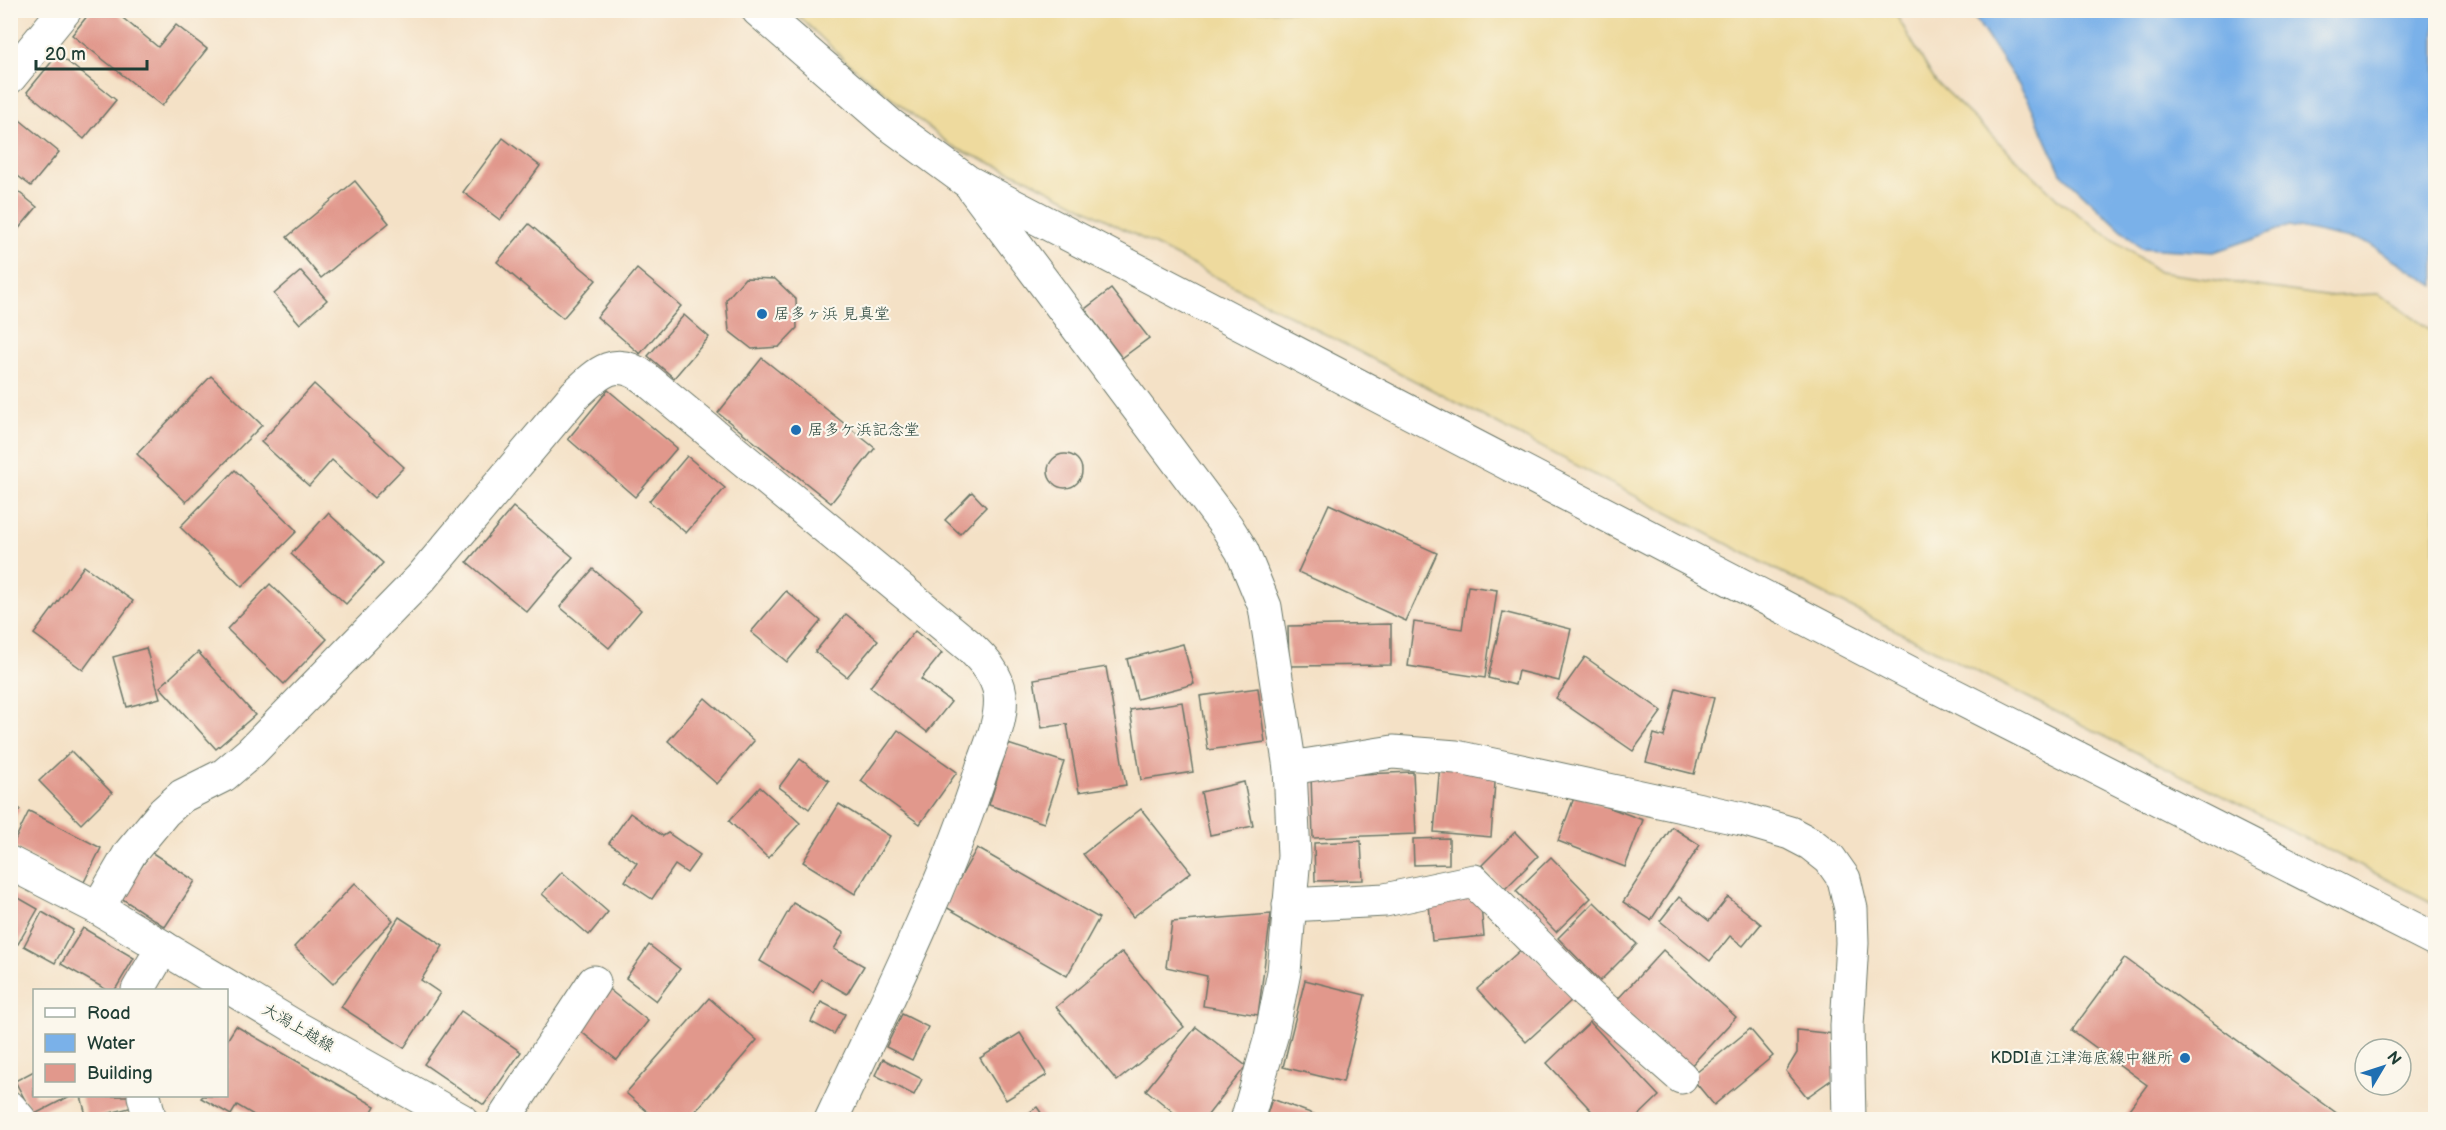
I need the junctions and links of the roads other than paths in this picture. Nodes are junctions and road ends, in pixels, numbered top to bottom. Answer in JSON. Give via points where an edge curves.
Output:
{"nodes":[{"id":1,"x":65,"y":10,"type":"edge"},
{"id":2,"x":758,"y":10,"type":"edge"},
{"id":3,"x":10,"y":77,"type":"edge"},
{"id":4,"x":968,"y":182,"type":"junction"},
{"id":5,"x":1290,"y":768,"type":"junction"},
{"id":6,"x":10,"y":863,"type":"edge"},
{"id":7,"x":1289,"y":905,"type":"junction"},
{"id":8,"x":98,"y":908,"type":"junction"},
{"id":9,"x":2436,"y":940,"type":"edge"},
{"id":10,"x":163,"y":947,"type":"junction"},
{"id":11,"x":594,"y":982,"type":"dead end"},
{"id":12,"x":139,"y":989,"type":"edge"},
{"id":13,"x":1682,"y":1077,"type":"dead end"},
{"id":14,"x":144,"y":1097,"type":"edge"},
{"id":15,"x":10,"y":1108,"type":"edge"},
{"id":16,"x":20,"y":1119,"type":"edge"},
{"id":17,"x":150,"y":1119,"type":"edge"},
{"id":18,"x":461,"y":1119,"type":"edge"},
{"id":19,"x":502,"y":1119,"type":"edge"},
{"id":20,"x":831,"y":1119,"type":"edge"},
{"id":21,"x":1247,"y":1119,"type":"edge"},
{"id":22,"x":1849,"y":1119,"type":"edge"}],
"edges":[{"from":1,"to":3,"type":"street"},
{"from":2,"to":4,"type":"street","via":[[888,124]]},
{"from":4,"to":5,"type":"street","via":[[1242,551],[1265,607]]},
{"from":4,"to":9,"type":"street","via":[[1908,672]]},
{"from":5,"to":7,"type":"street","via":[[1294,856]]},
{"from":5,"to":22,"type":"street","via":[[1393,752],[1456,758],[1742,819],[1790,833],[1811,844],[1830,859],[1844,879],[1851,909]]},
{"from":6,"to":8,"type":"street","name":"大潟上越線"},
{"from":7,"to":13,"type":"street","via":[[1385,900],[1474,881],[1587,994]]},
{"from":7,"to":21,"type":"street","via":[[1284,972],[1271,1037]]},
{"from":8,"to":10,"type":"street","name":"大潟上越線"},
{"from":8,"to":20,"type":"street","via":[[130,853],[164,812],[182,796],[224,775],[251,752],[421,578],[574,395],[612,367],[626,366],[969,646],[986,663],[998,684],[997,724],[966,821]]},
{"from":10,"to":12,"type":"street"},
{"from":10,"to":18,"type":"street","name":"大潟上越線","via":[[297,1028]]},
{"from":11,"to":19,"type":"street"},
{"from":14,"to":17,"type":"street"},
{"from":15,"to":16,"type":"street"}]}
